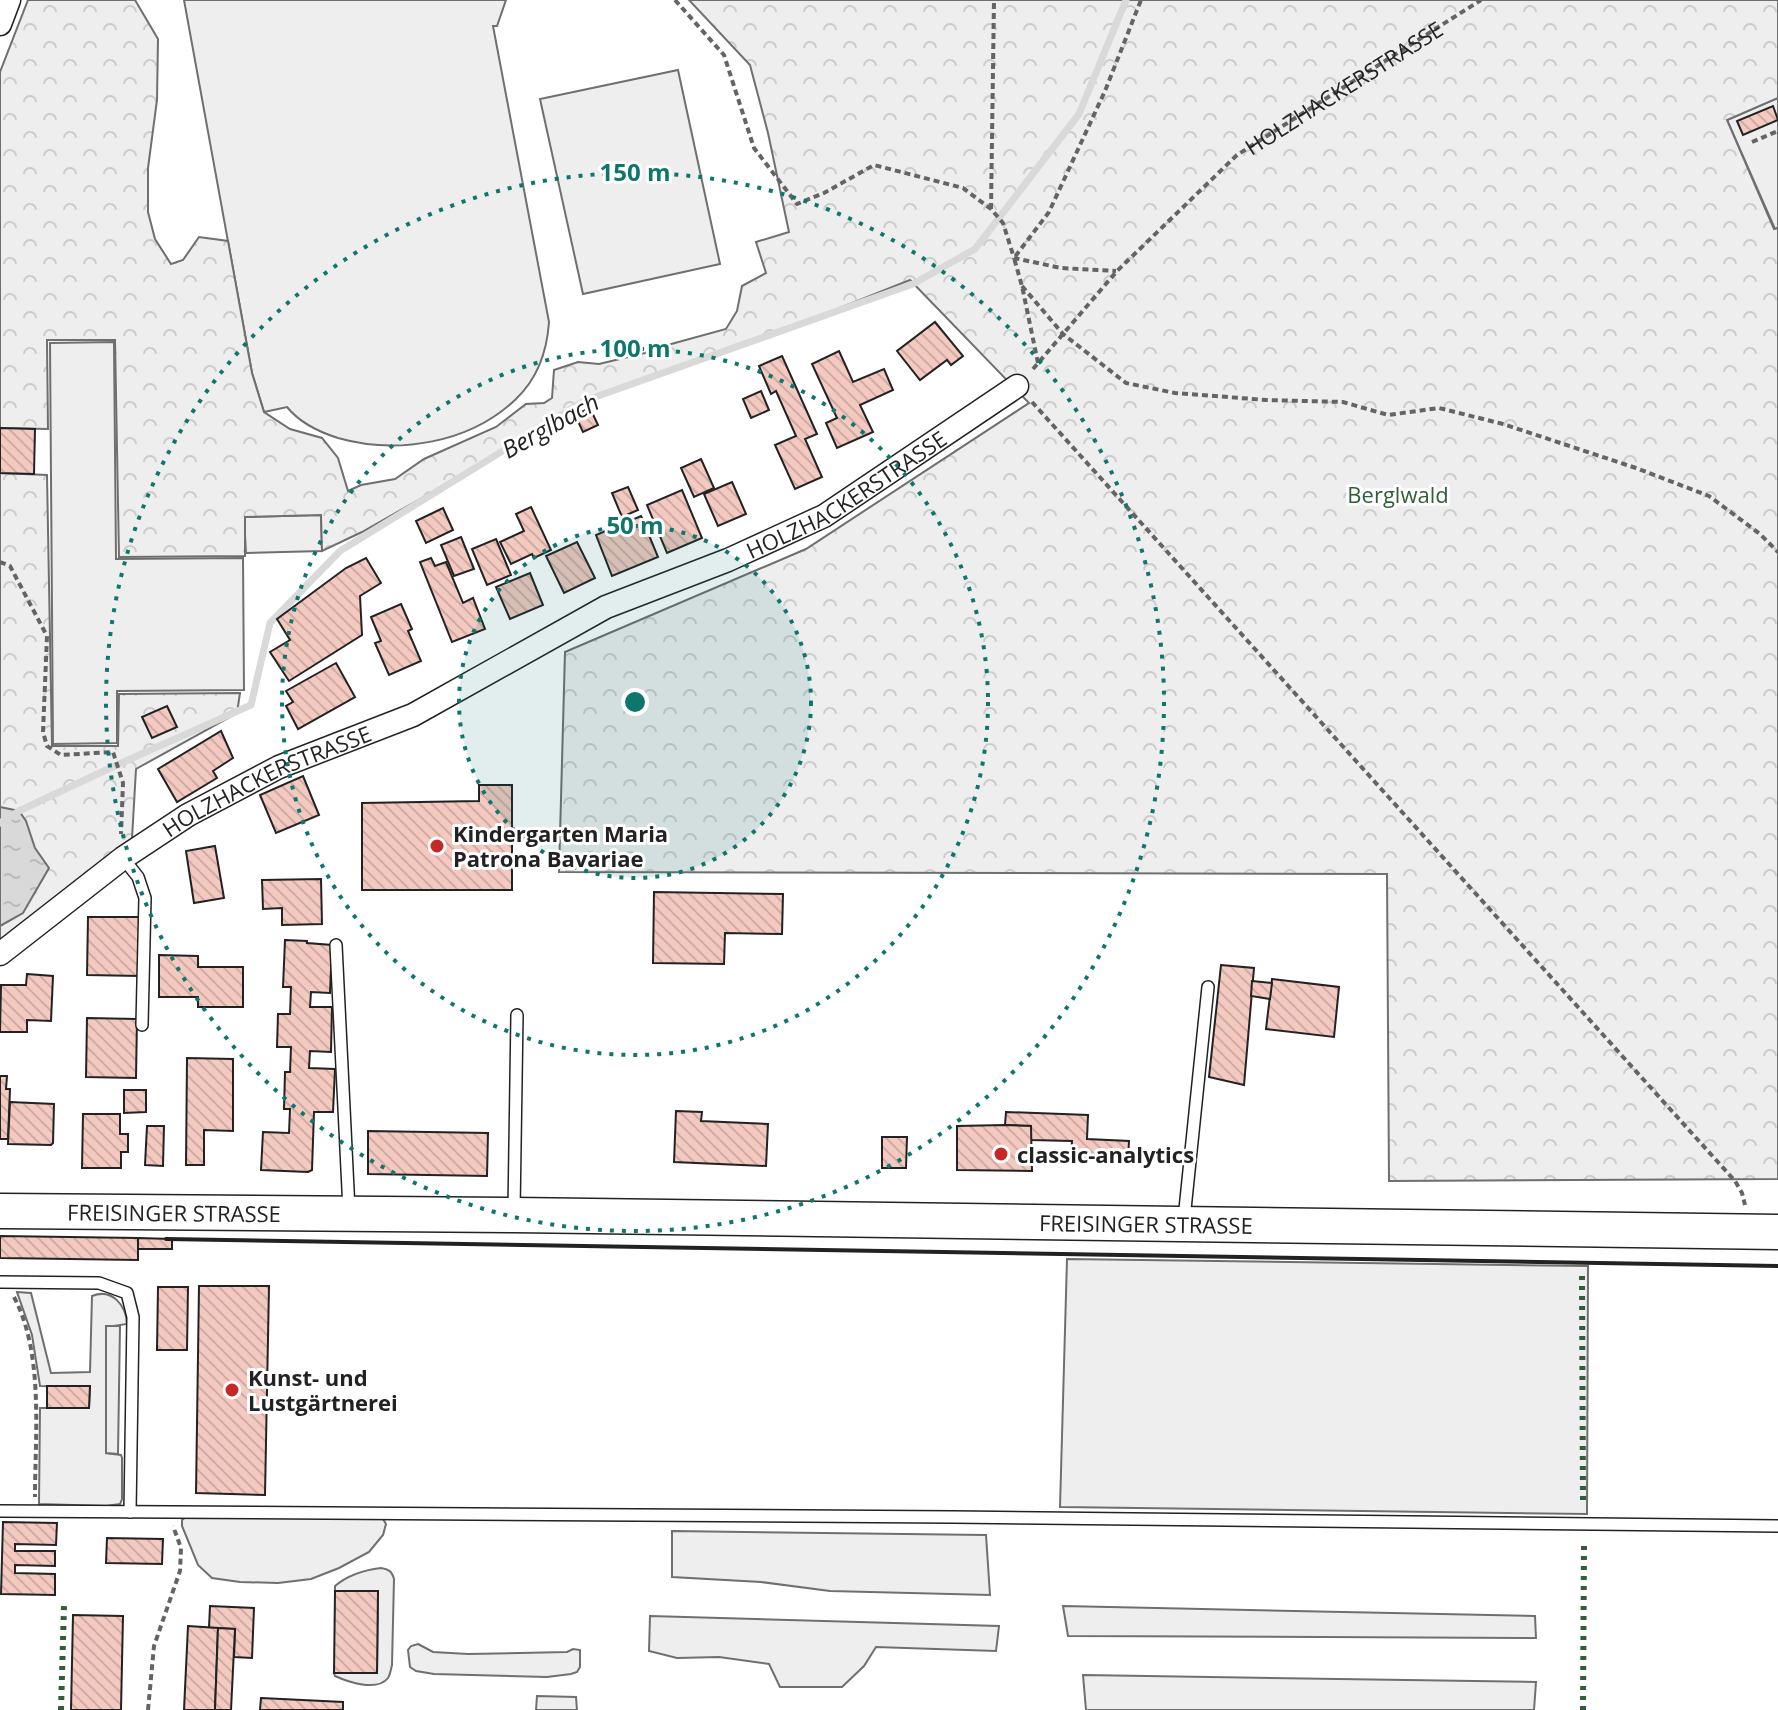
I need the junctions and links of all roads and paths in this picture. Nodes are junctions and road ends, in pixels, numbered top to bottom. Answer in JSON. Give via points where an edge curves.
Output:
{"nodes":[{"id":1,"x":9,"y":0,"type":"edge"},
{"id":2,"x":675,"y":0,"type":"edge"},
{"id":3,"x":994,"y":0,"type":"edge"},
{"id":4,"x":1141,"y":0,"type":"edge"},
{"id":5,"x":1481,"y":0,"type":"edge"},
{"id":6,"x":0,"y":24,"type":"edge"},
{"id":7,"x":1778,"y":131,"type":"edge"},
{"id":8,"x":1752,"y":142,"type":"dead end"},
{"id":9,"x":991,"y":209,"type":"junction"},
{"id":10,"x":1014,"y":258,"type":"junction"},
{"id":11,"x":1117,"y":271,"type":"junction"},
{"id":12,"x":1022,"y":286,"type":"junction"},
{"id":13,"x":1063,"y":334,"type":"junction"},
{"id":14,"x":1038,"y":363,"type":"junction"},
{"id":15,"x":1017,"y":386,"type":"junction"},
{"id":16,"x":1778,"y":552,"type":"edge"},
{"id":17,"x":0,"y":562,"type":"edge"},
{"id":18,"x":122,"y":859,"type":"junction"},
{"id":19,"x":336,"y":945,"type":"dead end"},
{"id":20,"x":0,"y":954,"type":"edge"},
{"id":21,"x":1208,"y":987,"type":"dead end"},
{"id":22,"x":517,"y":1015,"type":"dead end"},
{"id":23,"x":142,"y":1025,"type":"dead end"},
{"id":24,"x":1742,"y":1193,"type":"dead end"},
{"id":25,"x":0,"y":1211,"type":"edge"},
{"id":26,"x":349,"y":1215,"type":"junction"},
{"id":27,"x":514,"y":1215,"type":"junction"},
{"id":28,"x":1183,"y":1224,"type":"junction"},
{"id":29,"x":1778,"y":1232,"type":"edge"},
{"id":30,"x":3,"y":1282,"type":"edge"},
{"id":31,"x":0,"y":1511,"type":"edge"},
{"id":32,"x":35,"y":1511,"type":"junction"},
{"id":33,"x":130,"y":1512,"type":"junction"},
{"id":34,"x":167,"y":1512,"type":"junction"},
{"id":35,"x":1778,"y":1526,"type":"edge"},
{"id":36,"x":148,"y":1710,"type":"edge"}],
"edges":[{"from":1,"to":6,"type":"street"},
{"from":2,"to":9,"type":"path","via":[[724,55],[754,148],[797,204],[874,165],[963,188]]},
{"from":3,"to":9,"type":"path"},
{"from":4,"to":10,"type":"path","via":[[1049,212]]},
{"from":5,"to":11,"type":"path","name":"HOLZHACKERSTRASSE","via":[[1237,155]]},
{"from":7,"to":8,"type":"path"},
{"from":9,"to":10,"type":"path","via":[[1003,223]]},
{"from":10,"to":11,"type":"path","via":[[1061,268]]},
{"from":10,"to":12,"type":"path"},
{"from":11,"to":13,"type":"path","name":"HOLZHACKERSTRASSE"},
{"from":12,"to":13,"type":"path"},
{"from":12,"to":14,"type":"path"},
{"from":13,"to":14,"type":"path","name":"HOLZHACKERSTRASSE"},
{"from":13,"to":16,"type":"path","via":[[1126,383],[1175,393],[1343,402],[1388,415],[1439,408],[1503,424],[1709,496]]},
{"from":14,"to":15,"type":"path","name":"HOLZHACKERSTRASSE"},
{"from":15,"to":18,"type":"street","name":"HOLZHACKERSTRASSE","via":[[824,516],[606,607],[413,715],[279,767],[188,815]]},
{"from":15,"to":24,"type":"path"},
{"from":17,"to":18,"type":"path","via":[[10,566],[47,636],[47,746],[61,755],[113,752],[123,783]]},
{"from":18,"to":20,"type":"street","name":"HOLZHACKERSTRASSE"},
{"from":18,"to":23,"type":"lane","via":[[138,877],[145,898]]},
{"from":19,"to":26,"type":"lane"},
{"from":21,"to":28,"type":"lane"},
{"from":22,"to":27,"type":"lane"},
{"from":25,"to":26,"type":"main road","name":"FREISINGER STRASSE"},
{"from":26,"to":27,"type":"main road","name":"FREISINGER STRASSE"},
{"from":27,"to":28,"type":"main road","name":"FREISINGER STRASSE"},
{"from":28,"to":29,"type":"main road","name":"FREISINGER STRASSE"},
{"from":30,"to":32,"type":"path","via":[[26,1326],[32,1358]]},
{"from":30,"to":33,"type":"lane","via":[[99,1283],[127,1293],[133,1317]]},
{"from":31,"to":32,"type":"lane"},
{"from":32,"to":33,"type":"lane"},
{"from":33,"to":34,"type":"lane"},
{"from":34,"to":35,"type":"lane"},
{"from":34,"to":36,"type":"path","via":[[181,1548],[180,1571],[154,1646]]}]}
